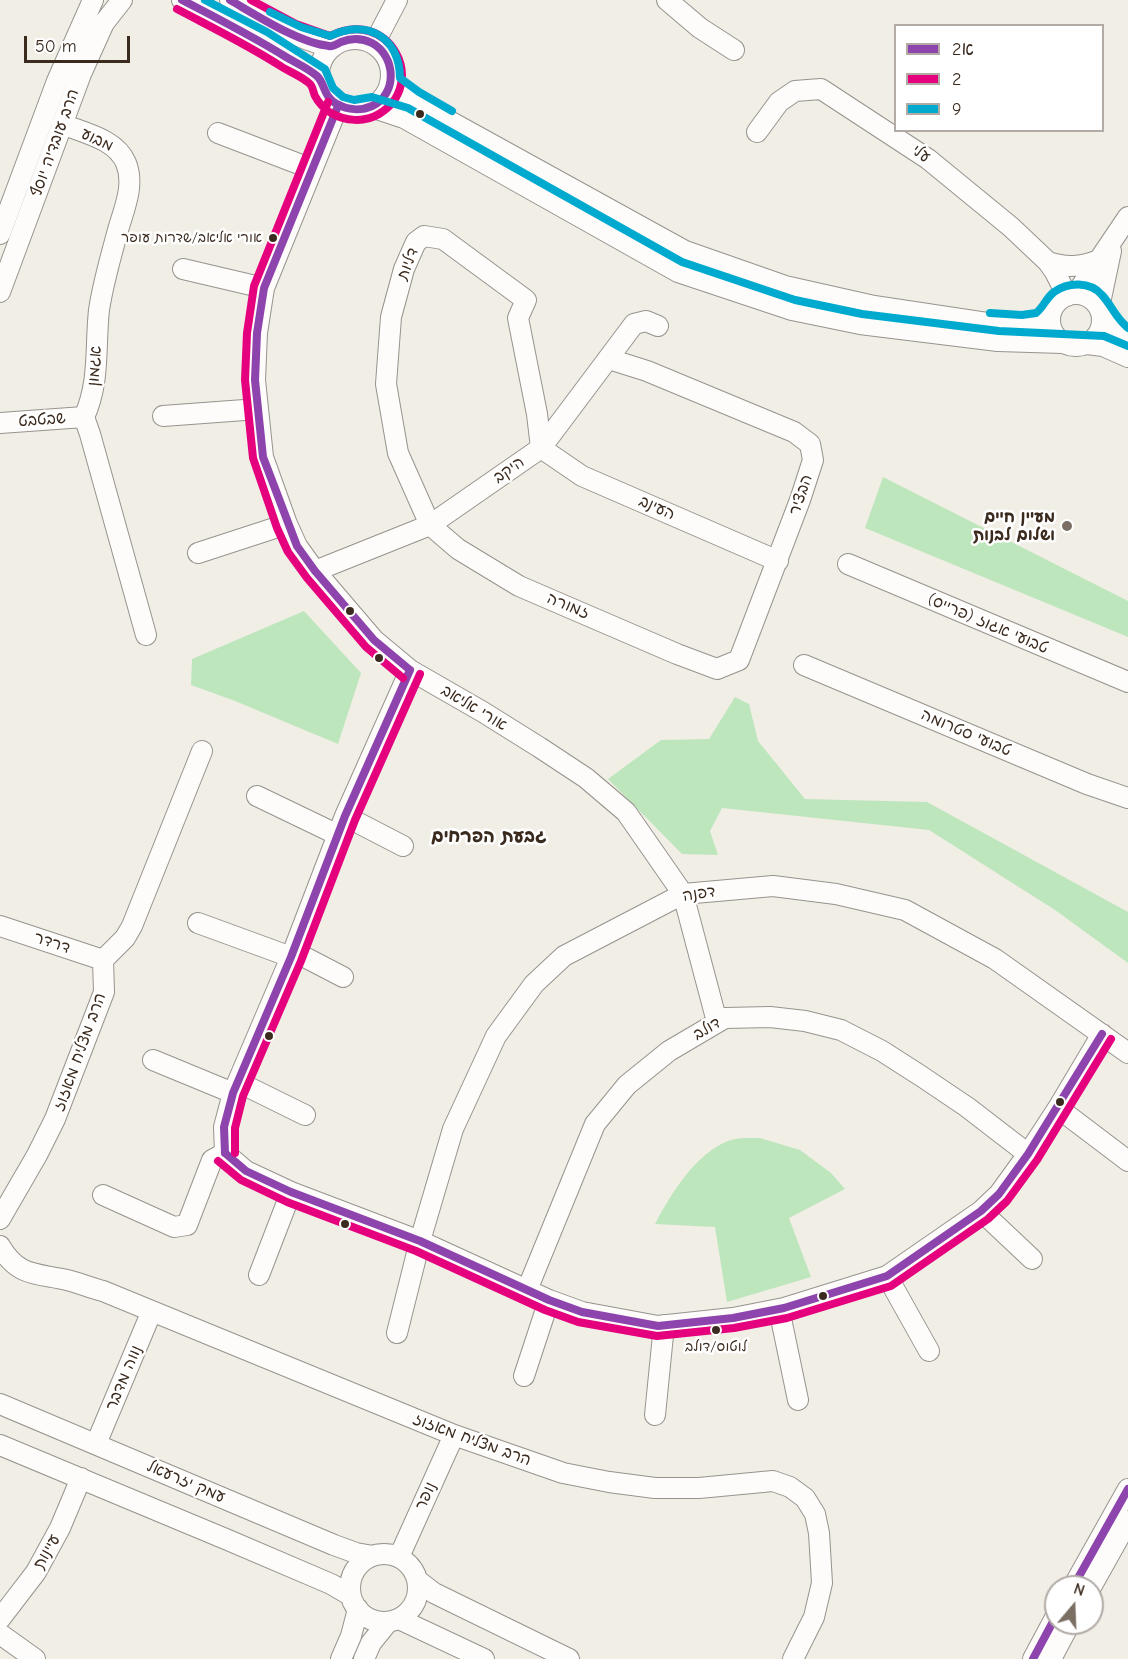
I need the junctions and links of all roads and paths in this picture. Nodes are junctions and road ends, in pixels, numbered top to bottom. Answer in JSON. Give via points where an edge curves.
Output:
{"nodes":[{"id":1,"x":93,"y":0,"type":"edge"},
{"id":2,"x":122,"y":0,"type":"edge"},
{"id":3,"x":182,"y":0,"type":"edge"},
{"id":4,"x":230,"y":0,"type":"edge"},
{"id":5,"x":397,"y":0,"type":"edge"},
{"id":6,"x":667,"y":0,"type":"edge"},
{"id":7,"x":374,"y":44,"type":"junction"},
{"id":8,"x":331,"y":47,"type":"junction"},
{"id":9,"x":734,"y":50,"type":"dead end"},
{"id":10,"x":319,"y":77,"type":"junction"},
{"id":11,"x":390,"y":83,"type":"junction"},
{"id":12,"x":338,"y":106,"type":"junction"},
{"id":13,"x":371,"y":107,"type":"junction"},
{"id":14,"x":62,"y":124,"type":"junction"},
{"id":15,"x":757,"y":132,"type":"dead end"},
{"id":16,"x":218,"y":133,"type":"dead end"},
{"id":17,"x":126,"y":162,"type":"joint"},
{"id":18,"x":312,"y":169,"type":"junction"},
{"id":19,"x":1128,"y":217,"type":"edge"},
{"id":20,"x":0,"y":234,"type":"edge"},
{"id":21,"x":1114,"y":237,"type":"junction"},
{"id":22,"x":1099,"y":260,"type":"junction"},
{"id":23,"x":1048,"y":262,"type":"junction"},
{"id":24,"x":183,"y":269,"type":"dead end"},
{"id":25,"x":264,"y":288,"type":"junction"},
{"id":26,"x":0,"y":292,"type":"edge"},
{"id":27,"x":1072,"y":295,"type":"junction"},
{"id":28,"x":1100,"y":312,"type":"junction"},
{"id":29,"x":1050,"y":316,"type":"junction"},
{"id":30,"x":658,"y":326,"type":"dead end"},
{"id":31,"x":1128,"y":342,"type":"edge"},
{"id":32,"x":1063,"y":343,"type":"junction"},
{"id":33,"x":1087,"y":344,"type":"junction"},
{"id":34,"x":1128,"y":357,"type":"edge"},
{"id":35,"x":609,"y":359,"type":"junction"},
{"id":36,"x":258,"y":409,"type":"junction"},
{"id":37,"x":163,"y":416,"type":"dead end"},
{"id":38,"x":84,"y":417,"type":"junction"},
{"id":39,"x":0,"y":423,"type":"edge"},
{"id":40,"x":541,"y":448,"type":"junction"},
{"id":41,"x":287,"y":524,"type":"junction"},
{"id":42,"x":430,"y":525,"type":"junction"},
{"id":43,"x":198,"y":553,"type":"dead end"},
{"id":44,"x":778,"y":561,"type":"junction"},
{"id":45,"x":848,"y":564,"type":"dead end"},
{"id":46,"x":315,"y":571,"type":"junction"},
{"id":47,"x":146,"y":635,"type":"dead end"},
{"id":48,"x":804,"y":665,"type":"dead end"},
{"id":49,"x":717,"y":669,"type":"joint"},
{"id":50,"x":410,"y":670,"type":"junction"},
{"id":51,"x":1128,"y":682,"type":"edge"},
{"id":52,"x":202,"y":751,"type":"dead end"},
{"id":53,"x":257,"y":796,"type":"dead end"},
{"id":54,"x":1128,"y":798,"type":"edge"},
{"id":55,"x":342,"y":826,"type":"junction"},
{"id":56,"x":403,"y":846,"type":"dead end"},
{"id":57,"x":683,"y":894,"type":"junction"},
{"id":58,"x":198,"y":923,"type":"dead end"},
{"id":59,"x":0,"y":926,"type":"edge"},
{"id":60,"x":292,"y":954,"type":"junction"},
{"id":61,"x":104,"y":960,"type":"junction"},
{"id":62,"x":343,"y":977,"type":"dead end"},
{"id":63,"x":717,"y":1022,"type":"junction"},
{"id":64,"x":1102,"y":1034,"type":"junction"},
{"id":65,"x":1128,"y":1053,"type":"edge"},
{"id":66,"x":153,"y":1060,"type":"dead end"},
{"id":67,"x":236,"y":1087,"type":"junction"},
{"id":68,"x":1058,"y":1108,"type":"junction"},
{"id":69,"x":305,"y":1114,"type":"dead end"},
{"id":70,"x":225,"y":1153,"type":"junction"},
{"id":71,"x":1028,"y":1154,"type":"junction"},
{"id":72,"x":1128,"y":1161,"type":"edge"},
{"id":73,"x":291,"y":1192,"type":"junction"},
{"id":74,"x":103,"y":1195,"type":"dead end"},
{"id":75,"x":981,"y":1211,"type":"junction"},
{"id":76,"x":0,"y":1219,"type":"edge"},
{"id":77,"x":420,"y":1241,"type":"junction"},
{"id":78,"x":0,"y":1246,"type":"edge"},
{"id":79,"x":1032,"y":1259,"type":"dead end"},
{"id":80,"x":259,"y":1275,"type":"dead end"},
{"id":81,"x":887,"y":1276,"type":"junction"},
{"id":82,"x":527,"y":1290,"type":"junction"},
{"id":83,"x":549,"y":1300,"type":"junction"},
{"id":84,"x":779,"y":1309,"type":"junction"},
{"id":85,"x":151,"y":1312,"type":"junction"},
{"id":86,"x":664,"y":1326,"type":"junction"},
{"id":87,"x":397,"y":1333,"type":"dead end"},
{"id":88,"x":929,"y":1351,"type":"dead end"},
{"id":89,"x":524,"y":1376,"type":"dead end"},
{"id":90,"x":798,"y":1400,"type":"dead end"},
{"id":91,"x":0,"y":1404,"type":"edge"},
{"id":92,"x":655,"y":1415,"type":"dead end"},
{"id":93,"x":454,"y":1435,"type":"junction"},
{"id":94,"x":96,"y":1444,"type":"junction"},
{"id":95,"x":0,"y":1445,"type":"edge"},
{"id":96,"x":81,"y":1478,"type":"junction"},
{"id":97,"x":1128,"y":1489,"type":"edge"},
{"id":98,"x":1128,"y":1521,"type":"edge"},
{"id":99,"x":373,"y":1556,"type":"junction"},
{"id":100,"x":399,"y":1557,"type":"junction"},
{"id":101,"x":1080,"y":1575,"type":"edge"},
{"id":102,"x":1098,"y":1575,"type":"edge"},
{"id":103,"x":417,"y":1580,"type":"junction"},
{"id":104,"x":354,"y":1602,"type":"junction"},
{"id":105,"x":0,"y":1619,"type":"edge"},
{"id":106,"x":394,"y":1620,"type":"junction"},
{"id":107,"x":0,"y":1634,"type":"edge"},
{"id":108,"x":1046,"y":1635,"type":"edge"},
{"id":109,"x":1064,"y":1635,"type":"edge"},
{"id":110,"x":35,"y":1659,"type":"edge"},
{"id":111,"x":341,"y":1659,"type":"edge"},
{"id":112,"x":364,"y":1659,"type":"edge"},
{"id":113,"x":484,"y":1659,"type":"edge"},
{"id":114,"x":569,"y":1659,"type":"edge"},
{"id":115,"x":793,"y":1659,"type":"edge"},
{"id":116,"x":1033,"y":1659,"type":"edge"},
{"id":117,"x":1051,"y":1659,"type":"edge"}],
"edges":[{"from":1,"to":20,"type":"street","name":"הרב עובדיה יוסף","via":[[57,81]]},
{"from":2,"to":14,"type":"street","name":"הרב עובדיה יוסף","via":[[104,23]]},
{"from":3,"to":10,"type":"street"},
{"from":4,"to":8,"type":"street","via":[[287,33]]},
{"from":5,"to":7,"type":"street"},
{"from":6,"to":9,"type":"street"},
{"from":7,"to":8,"type":"street","via":[[356,38]]},
{"from":7,"to":11,"type":"street","via":[[390,65]]},
{"from":8,"to":10,"type":"street","via":[[321,61]]},
{"from":10,"to":12,"type":"street","via":[[324,94]]},
{"from":11,"to":13,"type":"street","via":[[383,97]]},
{"from":11,"to":29,"type":"street","via":[[413,101],[685,251],[785,286],[874,306],[1032,326]]},
{"from":12,"to":13,"type":"street","via":[[354,111]]},
{"from":12,"to":18,"type":"street","name":"אורי אליאב"},
{"from":13,"to":32,"type":"street","via":[[412,123],[678,272],[792,310],[860,324],[998,341]]},
{"from":14,"to":17,"type":"street","name":"מבוע","via":[[109,143]]},
{"from":14,"to":26,"type":"street","name":"הרב עובדיה יוסף"},
{"from":15,"to":23,"type":"street","name":"עלי","via":[[779,102],[795,91],[821,89],[928,159]]},
{"from":16,"to":18,"type":"street"},
{"from":17,"to":38,"type":"street","name":"אגמון","via":[[129,192],[99,308],[95,384]]},
{"from":18,"to":25,"type":"street","name":"אורי אליאב"},
{"from":19,"to":21,"type":"street"},
{"from":21,"to":22,"type":"street"},
{"from":21,"to":28,"type":"street"},
{"from":22,"to":23,"type":"street","via":[[1078,267]]},
{"from":22,"to":27,"type":"street"},
{"from":23,"to":27,"type":"street","name":"עלי"},
{"from":24,"to":25,"type":"street"},
{"from":25,"to":36,"type":"street","name":"אורי אליאב","via":[[257,333]]},
{"from":27,"to":28,"type":"street","via":[[1093,301]]},
{"from":27,"to":29,"type":"street","via":[[1056,304]]},
{"from":28,"to":31,"type":"street"},
{"from":28,"to":33,"type":"street","via":[[1099,333]]},
{"from":29,"to":32,"type":"street","via":[[1052,332]]},
{"from":30,"to":35,"type":"street","name":"היקב","via":[[646,321],[634,324]]},
{"from":32,"to":33,"type":"street"},
{"from":33,"to":34,"type":"street"},
{"from":35,"to":40,"type":"street","name":"היקב"},
{"from":35,"to":44,"type":"street","name":"הבציר","via":[[794,432],[810,444],[813,460]]},
{"from":36,"to":37,"type":"street"},
{"from":36,"to":41,"type":"street","name":"אורי אליאב","via":[[263,457]]},
{"from":38,"to":39,"type":"street","name":"שבטבט"},
{"from":38,"to":47,"type":"street"},
{"from":40,"to":42,"type":"street","name":"היקב"},
{"from":40,"to":42,"type":"street","name":"דליות","via":[[518,318],[526,300],[443,239],[424,236],[416,242],[404,269],[391,317],[386,384],[398,453]]},
{"from":40,"to":44,"type":"street","name":"העינב","via":[[582,476]]},
{"from":41,"to":43,"type":"street"},
{"from":41,"to":46,"type":"street","name":"אורי אליאב"},
{"from":42,"to":46,"type":"street","name":"היקב"},
{"from":42,"to":49,"type":"street","name":"זמורה","via":[[458,549],[519,586]]},
{"from":44,"to":49,"type":"street","name":"הבציר","via":[[739,660]]},
{"from":45,"to":51,"type":"street","name":"טבועי אגוז (פרייס)"},
{"from":46,"to":50,"type":"street","name":"אורי אליאב","via":[[374,640]]},
{"from":48,"to":54,"type":"street","name":"טבועי סטרומה"},
{"from":50,"to":55,"type":"street"},
{"from":50,"to":57,"type":"street","name":"אורי אליאב","via":[[586,778],[626,812]]},
{"from":52,"to":61,"type":"street","via":[[132,926]]},
{"from":53,"to":55,"type":"street"},
{"from":55,"to":56,"type":"street"},
{"from":55,"to":60,"type":"street"},
{"from":57,"to":63,"type":"street","name":"אורי אליאב"},
{"from":57,"to":64,"type":"street","name":"דפנה","via":[[773,886],[836,894],[905,910],[995,959]]},
{"from":57,"to":77,"type":"street","name":"דפנה","via":[[564,956],[534,984],[496,1036],[453,1129]]},
{"from":58,"to":60,"type":"street"},
{"from":59,"to":61,"type":"street","name":"דרדר"},
{"from":60,"to":62,"type":"street"},
{"from":60,"to":67,"type":"street"},
{"from":61,"to":76,"type":"street","name":"הרב מצליח מאזוז","via":[[104,992],[55,1119]]},
{"from":63,"to":71,"type":"street","name":"דולב","via":[[725,1018],[770,1017],[841,1030],[921,1076]]},
{"from":63,"to":82,"type":"street","name":"דולב","via":[[669,1051],[627,1085],[595,1124]]},
{"from":64,"to":65,"type":"street","name":"דפנה"},
{"from":64,"to":68,"type":"street"},
{"from":66,"to":67,"type":"street"},
{"from":67,"to":69,"type":"street"},
{"from":67,"to":70,"type":"street","via":[[224,1127]]},
{"from":68,"to":71,"type":"street"},
{"from":68,"to":72,"type":"street"},
{"from":70,"to":73,"type":"street","via":[[246,1171]]},
{"from":70,"to":74,"type":"street","via":[[212,1160],[187,1225],[174,1227]]},
{"from":71,"to":75,"type":"street","via":[[999,1194]]},
{"from":73,"to":77,"type":"street"},
{"from":73,"to":80,"type":"street"},
{"from":75,"to":79,"type":"street"},
{"from":75,"to":81,"type":"street"},
{"from":77,"to":82,"type":"street"},
{"from":77,"to":87,"type":"street","name":"דפנה"},
{"from":78,"to":85,"type":"street","name":"הרב מצליח מאזוז","via":[[8,1260],[27,1273],[103,1291]]},
{"from":81,"to":84,"type":"street"},
{"from":81,"to":88,"type":"street"},
{"from":82,"to":83,"type":"street"},
{"from":83,"to":86,"type":"street","via":[[582,1312]]},
{"from":83,"to":89,"type":"street"},
{"from":84,"to":86,"type":"street"},
{"from":84,"to":90,"type":"street"},
{"from":85,"to":93,"type":"street","name":"הרב מצליח מאזוז"},
{"from":85,"to":94,"type":"street","name":"נווה מדבר"},
{"from":86,"to":92,"type":"street"},
{"from":91,"to":94,"type":"street","name":"עמק יזרעאל"},
{"from":93,"to":100,"type":"street","name":"נופר"},
{"from":93,"to":115,"type":"street","name":"הרב מצליח מאזוז","via":[[563,1473],[609,1482],[699,1488],[773,1481],[790,1487],[805,1498],[815,1514],[822,1583],[814,1617]]},
{"from":94,"to":99,"type":"street","name":"עמק יזרעאל","via":[[334,1545]]},
{"from":95,"to":96,"type":"street"},
{"from":96,"to":104,"type":"street","via":[[331,1584]]},
{"from":96,"to":105,"type":"street","name":"עיינות","via":[[36,1572]]},
{"from":97,"to":101,"type":"street"},
{"from":98,"to":102,"type":"street"},
{"from":99,"to":100,"type":"street"},
{"from":99,"to":104,"type":"street","via":[[364,1560],[351,1578]]},
{"from":100,"to":103,"type":"street","via":[[407,1562]]},
{"from":103,"to":106,"type":"street","via":[[416,1601],[409,1612]]},
{"from":103,"to":114,"type":"street","via":[[434,1593]]},
{"from":104,"to":106,"type":"street","via":[[361,1614],[372,1621]]},
{"from":104,"to":111,"type":"street","via":[[351,1636]]},
{"from":106,"to":112,"type":"street","via":[[371,1644]]},
{"from":106,"to":113,"type":"street"},
{"from":107,"to":110,"type":"street"},
{"from":108,"to":116,"type":"street"},
{"from":109,"to":117,"type":"street"}]}
